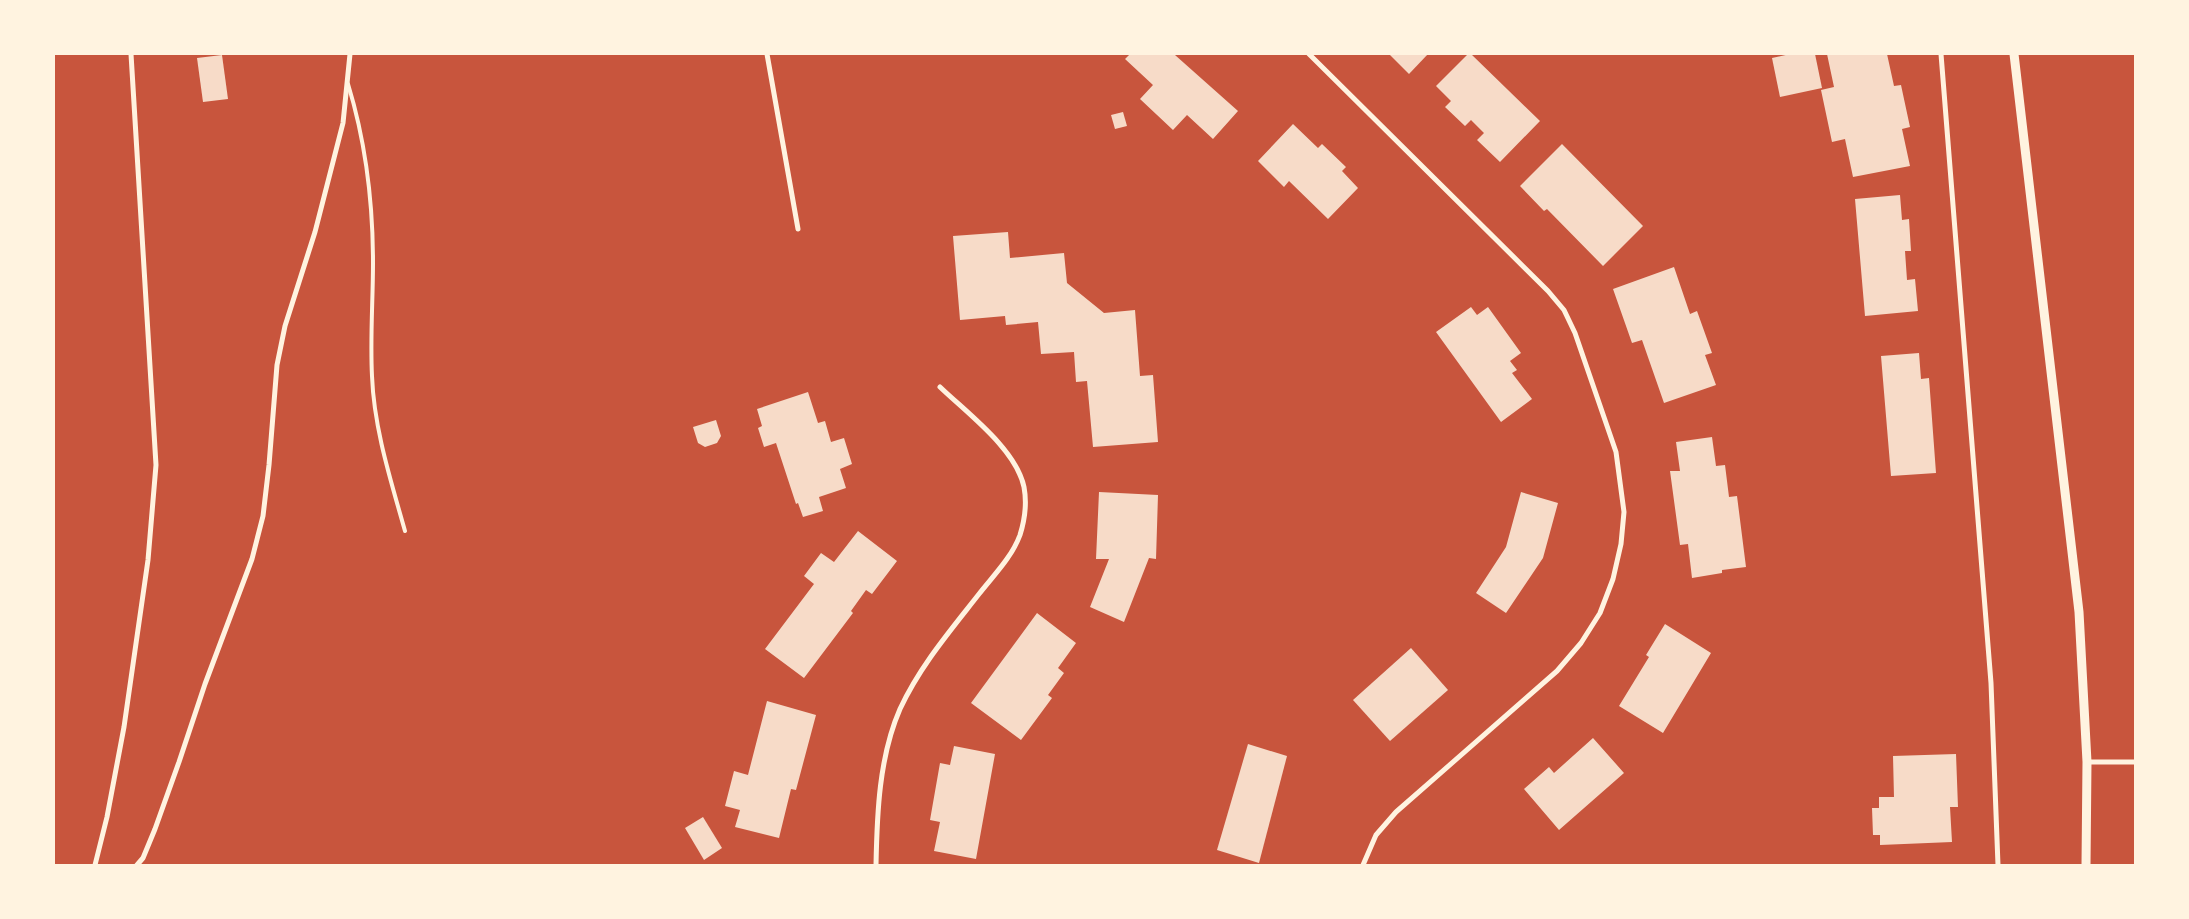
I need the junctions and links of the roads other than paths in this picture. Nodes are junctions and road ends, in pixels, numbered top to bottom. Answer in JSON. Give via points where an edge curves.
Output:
{"nodes":[{"id":1,"x":131,"y":54,"type":"edge"},
{"id":2,"x":350,"y":54,"type":"edge"},
{"id":3,"x":766,"y":54,"type":"edge"},
{"id":4,"x":1309,"y":54,"type":"edge"},
{"id":5,"x":1941,"y":54,"type":"edge"},
{"id":6,"x":2014,"y":54,"type":"edge"},
{"id":7,"x":348,"y":84,"type":"junction"},
{"id":8,"x":798,"y":229,"type":"dead end"},
{"id":9,"x":940,"y":387,"type":"dead end"},
{"id":10,"x":406,"y":531,"type":"dead end"},
{"id":11,"x":2087,"y":762,"type":"junction"},
{"id":12,"x":2135,"y":762,"type":"edge"},
{"id":13,"x":95,"y":865,"type":"edge"},
{"id":14,"x":137,"y":865,"type":"edge"},
{"id":15,"x":876,"y":865,"type":"edge"},
{"id":16,"x":1363,"y":865,"type":"edge"},
{"id":17,"x":1998,"y":865,"type":"edge"},
{"id":18,"x":2086,"y":865,"type":"edge"}],
"edges":[{"from":1,"to":13,"type":"street","via":[[156,465],[148,560],[124,727]]},
{"from":2,"to":7,"type":"street"},
{"from":3,"to":8,"type":"street"},
{"from":4,"to":16,"type":"street","via":[[1564,310],[1616,452],[1624,512],[1613,579],[1600,613],[1581,643],[1557,671],[1396,812],[1376,835]]},
{"from":5,"to":17,"type":"street","via":[[1991,683]]},
{"from":6,"to":11,"type":"street","via":[[2074,564]]},
{"from":7,"to":10,"type":"lane","via":[[367,157],[372,208],[372,378],[390,479]]},
{"from":7,"to":14,"type":"street","via":[[343,123],[327,189],[285,326],[277,365],[263,516],[252,559],[204,684],[155,829]]},
{"from":9,"to":15,"type":"street","via":[[1013,459],[1024,487],[1024,521],[1019,537],[1003,563],[938,645],[900,711],[888,745],[881,787]]},
{"from":11,"to":12,"type":"street"},
{"from":11,"to":18,"type":"street"}]}
